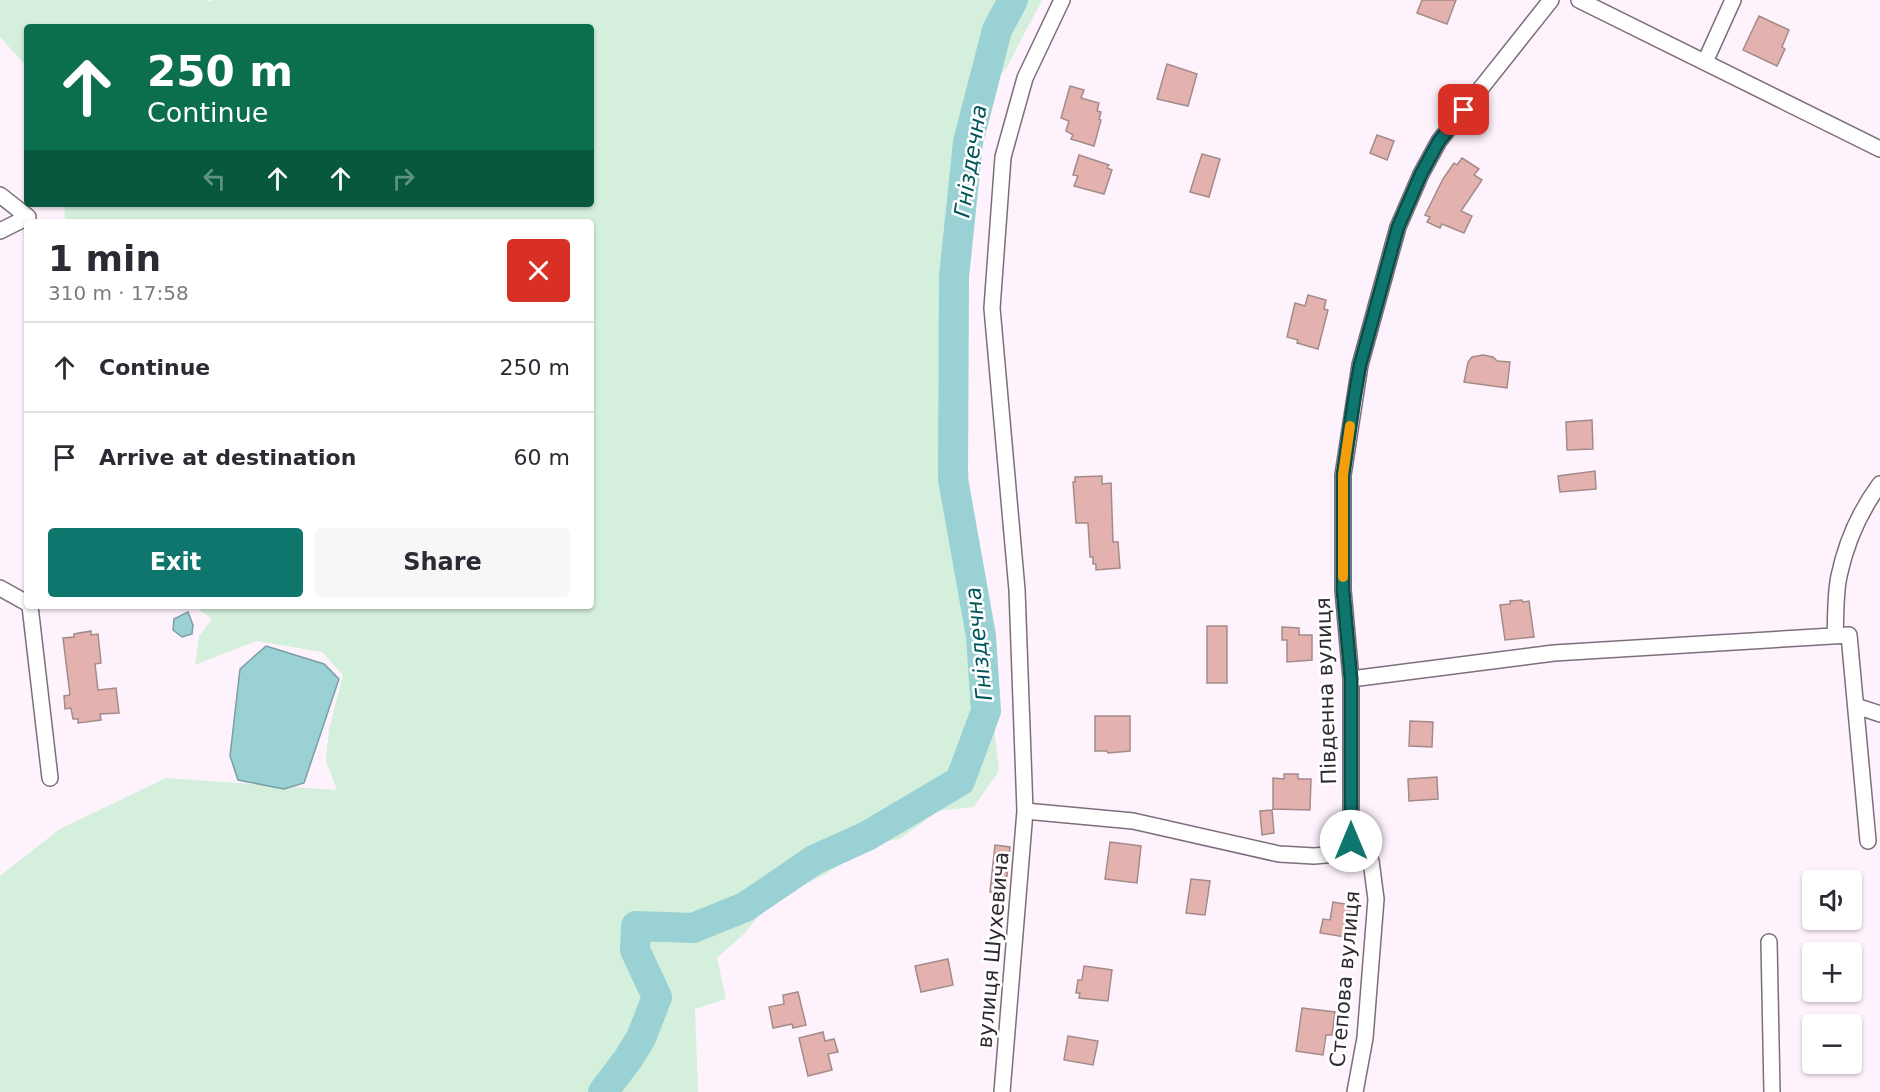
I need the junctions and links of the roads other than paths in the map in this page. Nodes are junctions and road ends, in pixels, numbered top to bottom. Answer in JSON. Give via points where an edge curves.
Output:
{"nodes":[{"id":1,"x":1062,"y":0,"type":"edge"},
{"id":2,"x":1551,"y":0,"type":"edge"},
{"id":3,"x":1579,"y":0,"type":"edge"},
{"id":4,"x":1733,"y":0,"type":"edge"},
{"id":5,"x":1705,"y":62,"type":"junction"},
{"id":6,"x":1880,"y":149,"type":"edge"},
{"id":7,"x":0,"y":195,"type":"edge"},
{"id":8,"x":26,"y":219,"type":"edge"},
{"id":9,"x":24,"y":220,"type":"edge"},
{"id":10,"x":0,"y":231,"type":"edge"},
{"id":11,"x":1880,"y":484,"type":"edge"},
{"id":12,"x":0,"y":588,"type":"edge"},
{"id":13,"x":24,"y":602,"type":"edge"},
{"id":14,"x":29,"y":609,"type":"edge"},
{"id":15,"x":1835,"y":636,"type":"junction"},
{"id":16,"x":1351,"y":679,"type":"junction"},
{"id":17,"x":1856,"y":706,"type":"junction"},
{"id":18,"x":1880,"y":714,"type":"edge"},
{"id":19,"x":50,"y":778,"type":"dead end"},
{"id":20,"x":1025,"y":811,"type":"junction"},
{"id":21,"x":1351,"y":841,"type":"junction"},
{"id":22,"x":1868,"y":841,"type":"dead end"},
{"id":23,"x":1769,"y":942,"type":"dead end"},
{"id":24,"x":1002,"y":1092,"type":"edge"},
{"id":25,"x":1355,"y":1092,"type":"edge"},
{"id":26,"x":1772,"y":1092,"type":"edge"}],
"edges":[{"from":1,"to":20,"type":"street","name":"вулиця Шухевича","via":[[1025,78],[1003,156],[992,308],[1017,590]]},
{"from":2,"to":16,"type":"street","name":"Південна вулиця","via":[[1439,141],[1398,227],[1360,365],[1343,475],[1343,590]]},
{"from":3,"to":5,"type":"street"},
{"from":4,"to":5,"type":"street"},
{"from":5,"to":6,"type":"street"},
{"from":7,"to":8,"type":"street"},
{"from":9,"to":10,"type":"street"},
{"from":11,"to":15,"type":"street","via":[[1849,543],[1839,578]]},
{"from":12,"to":13,"type":"street"},
{"from":14,"to":19,"type":"street"},
{"from":15,"to":16,"type":"street","via":[[1554,653]]},
{"from":15,"to":17,"type":"street","via":[[1849,635]]},
{"from":16,"to":21,"type":"street","name":"Південна вулиця"},
{"from":17,"to":18,"type":"street"},
{"from":17,"to":22,"type":"street"},
{"from":20,"to":21,"type":"street","via":[[1133,821],[1279,854],[1337,854]]},
{"from":20,"to":24,"type":"street","name":"вулиця Шухевича"},
{"from":21,"to":25,"type":"street","name":"Степова вулиця","via":[[1371,861],[1376,899],[1365,1038]]},
{"from":23,"to":26,"type":"street"}]}
